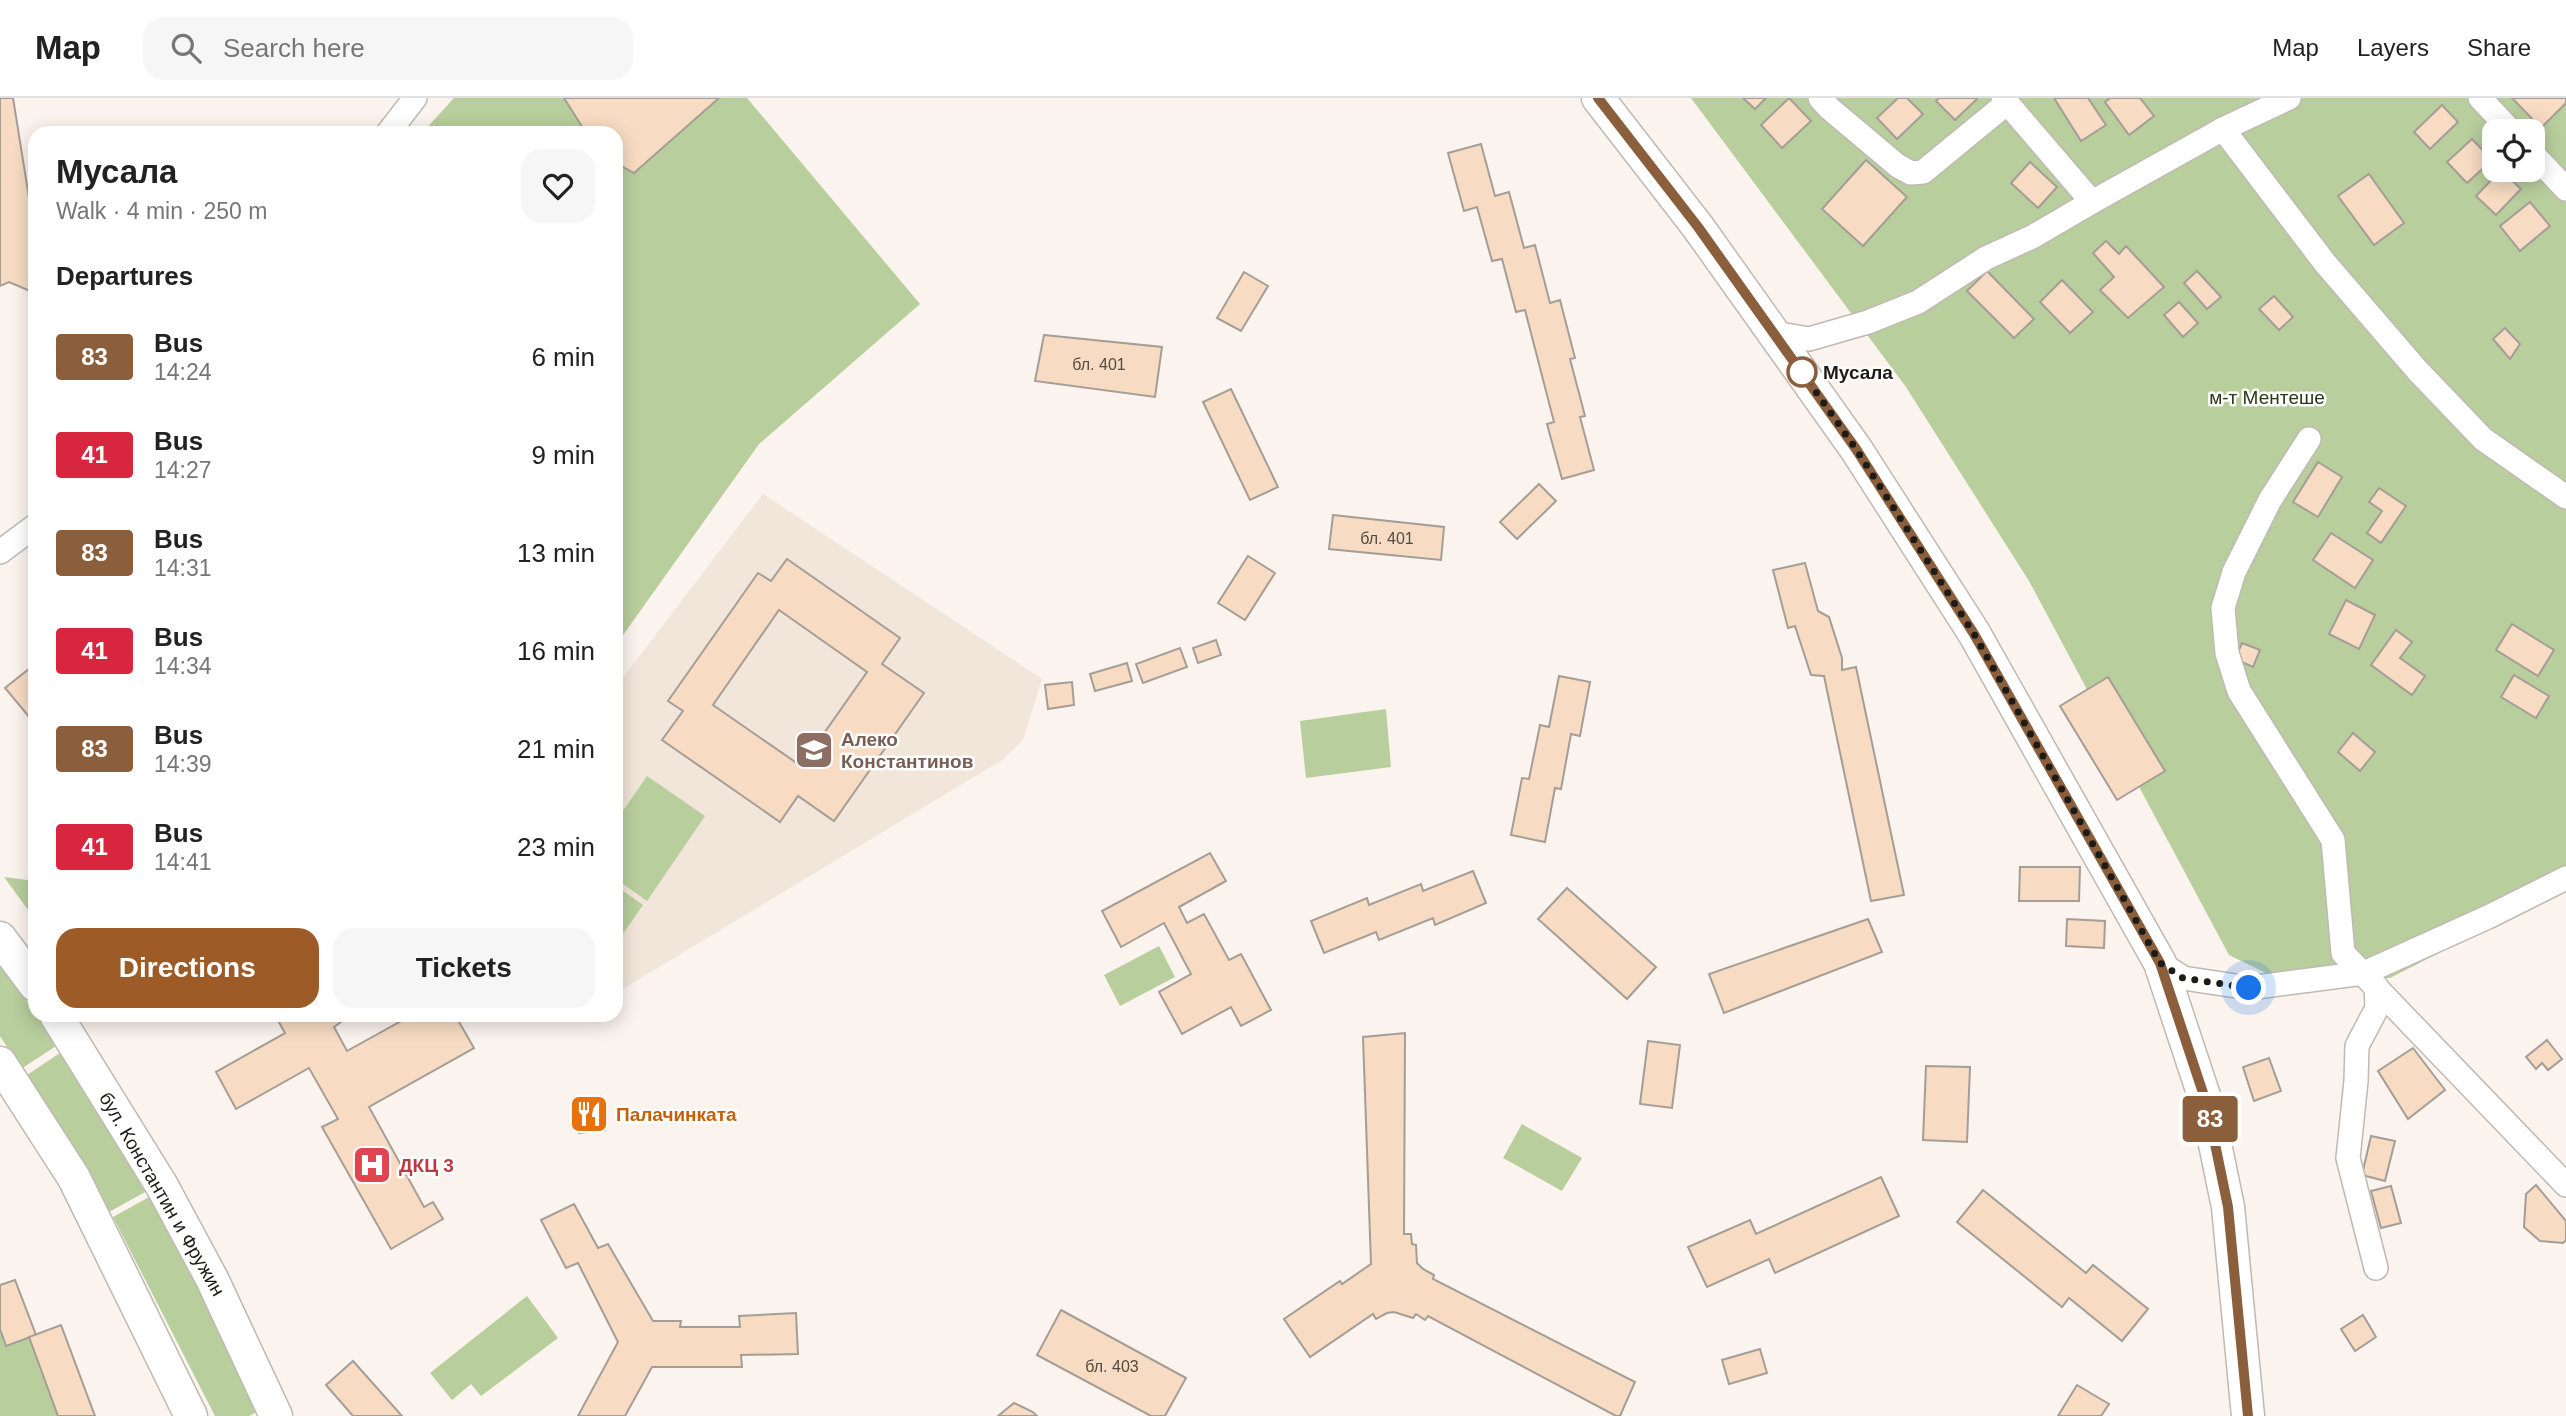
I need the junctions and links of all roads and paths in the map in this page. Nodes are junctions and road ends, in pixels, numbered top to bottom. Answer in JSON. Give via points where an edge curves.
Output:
{"nodes":[{"id":1,"x":415,"y":98,"type":"edge"},
{"id":2,"x":1598,"y":98,"type":"edge"},
{"id":3,"x":1820,"y":98,"type":"edge"},
{"id":4,"x":2289,"y":98,"type":"edge"},
{"id":5,"x":2480,"y":98,"type":"edge"},
{"id":6,"x":2005,"y":100,"type":"edge"},
{"id":7,"x":2500,"y":119,"type":"edge"},
{"id":8,"x":393,"y":126,"type":"edge"},
{"id":9,"x":2223,"y":129,"type":"junction"},
{"id":10,"x":2545,"y":166,"type":"edge"},
{"id":11,"x":2566,"y":188,"type":"edge"},
{"id":12,"x":2092,"y":202,"type":"junction"},
{"id":13,"x":1774,"y":333,"type":"junction"},
{"id":14,"x":2309,"y":439,"type":"dead end"},
{"id":15,"x":2566,"y":497,"type":"edge"},
{"id":16,"x":28,"y":531,"type":"edge"},
{"id":17,"x":0,"y":552,"type":"edge"},
{"id":18,"x":2566,"y":878,"type":"edge"},
{"id":19,"x":0,"y":938,"type":"edge"},
{"id":20,"x":2160,"y":963,"type":"junction"},
{"id":21,"x":28,"y":976,"type":"edge"},
{"id":22,"x":2370,"y":980,"type":"junction"},
{"id":23,"x":60,"y":1022,"type":"edge"},
{"id":24,"x":0,"y":1063,"type":"edge"},
{"id":25,"x":2566,"y":1185,"type":"edge"},
{"id":26,"x":2376,"y":1268,"type":"dead end"},
{"id":27,"x":191,"y":1416,"type":"edge"},
{"id":28,"x":276,"y":1416,"type":"edge"},
{"id":29,"x":2248,"y":1416,"type":"edge"}],
"edges":[{"from":1,"to":8,"type":"street"},
{"from":2,"to":13,"type":"street"},
{"from":3,"to":6,"type":"street","via":[[1911,173],[1923,172]]},
{"from":4,"to":9,"type":"street"},
{"from":5,"to":7,"type":"street"},
{"from":6,"to":12,"type":"street"},
{"from":9,"to":12,"type":"street"},
{"from":9,"to":15,"type":"street","via":[[2325,263],[2417,370],[2483,439]]},
{"from":10,"to":11,"type":"street"},
{"from":12,"to":13,"type":"street","via":[[1986,258],[1918,302],[1809,340]]},
{"from":13,"to":20,"type":"street","via":[[1856,449],[1974,634]]},
{"from":14,"to":22,"type":"street","via":[[2270,500],[2234,572],[2223,608],[2227,653],[2239,691],[2333,840],[2343,953]]},
{"from":16,"to":17,"type":"street"},
{"from":18,"to":22,"type":"street"},
{"from":19,"to":21,"type":"street"},
{"from":20,"to":22,"type":"street","via":[[2183,978],[2249,988]]},
{"from":20,"to":29,"type":"street","via":[[2207,1105],[2228,1207]]},
{"from":22,"to":25,"type":"street"},
{"from":22,"to":26,"type":"street","via":[[2376,1008],[2357,1046],[2348,1158]]},
{"from":23,"to":28,"type":"street","name":"бул. Константин и Фружин","via":[[162,1186]]},
{"from":24,"to":27,"type":"street","via":[[74,1178]]}]}
